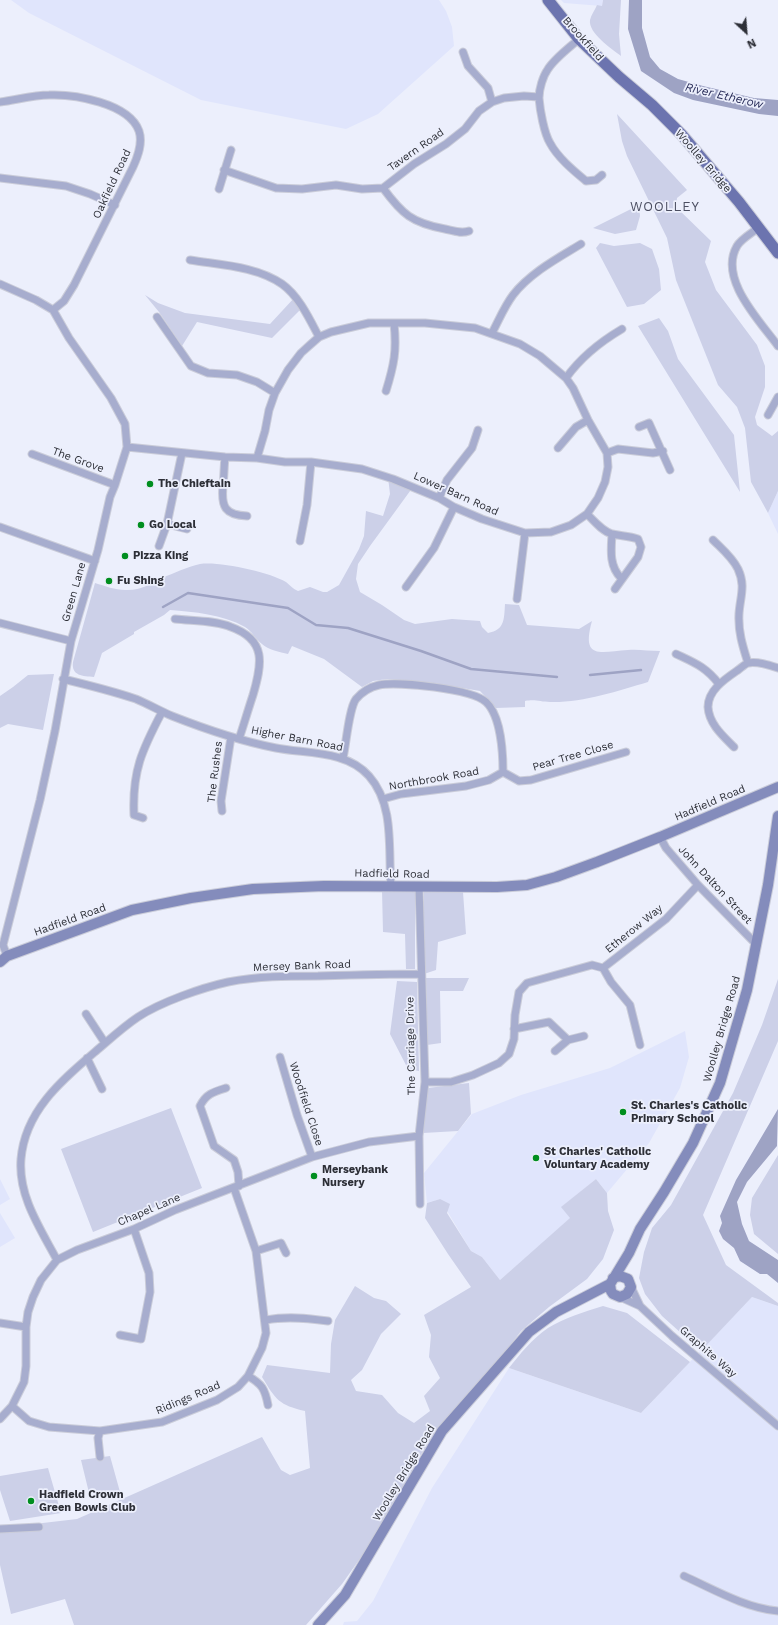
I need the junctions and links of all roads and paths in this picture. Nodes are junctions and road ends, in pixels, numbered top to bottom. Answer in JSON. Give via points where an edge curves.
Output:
{"nodes":[{"id":1,"x":548,"y":0,"type":"edge"},
{"id":2,"x":579,"y":39,"type":"junction"},
{"id":3,"x":463,"y":52,"type":"dead end"},
{"id":4,"x":619,"y":77,"type":"joint"},
{"id":5,"x":539,"y":96,"type":"junction"},
{"id":6,"x":0,"y":102,"type":"edge"},
{"id":7,"x":492,"y":102,"type":"junction"},
{"id":8,"x":231,"y":150,"type":"dead end"},
{"id":9,"x":224,"y":170,"type":"junction"},
{"id":10,"x":602,"y":175,"type":"dead end"},
{"id":11,"x":0,"y":178,"type":"edge"},
{"id":12,"x":383,"y":188,"type":"junction"},
{"id":13,"x":219,"y":189,"type":"dead end"},
{"id":14,"x":114,"y":206,"type":"junction"},
{"id":15,"x":758,"y":228,"type":"junction"},
{"id":16,"x":469,"y":231,"type":"dead end"},
{"id":17,"x":581,"y":244,"type":"dead end"},
{"id":18,"x":778,"y":253,"type":"edge"},
{"id":19,"x":190,"y":260,"type":"dead end"},
{"id":20,"x":0,"y":284,"type":"edge"},
{"id":21,"x":54,"y":310,"type":"junction"},
{"id":22,"x":157,"y":317,"type":"dead end"},
{"id":23,"x":394,"y":323,"type":"junction"},
{"id":24,"x":622,"y":329,"type":"dead end"},
{"id":25,"x":492,"y":333,"type":"junction"},
{"id":26,"x":319,"y":337,"type":"junction"},
{"id":27,"x":778,"y":346,"type":"edge"},
{"id":28,"x":566,"y":378,"type":"junction"},
{"id":29,"x":386,"y":391,"type":"dead end"},
{"id":30,"x":275,"y":393,"type":"junction"},
{"id":31,"x":778,"y":397,"type":"edge"},
{"id":32,"x":768,"y":415,"type":"dead end"},
{"id":33,"x":588,"y":420,"type":"junction"},
{"id":34,"x":640,"y":427,"type":"dead end"},
{"id":35,"x":478,"y":430,"type":"dead end"},
{"id":36,"x":127,"y":447,"type":"junction"},
{"id":37,"x":558,"y":448,"type":"dead end"},
{"id":38,"x":663,"y":451,"type":"junction"},
{"id":39,"x":182,"y":453,"type":"junction"},
{"id":40,"x":607,"y":453,"type":"junction"},
{"id":41,"x":32,"y":454,"type":"dead end"},
{"id":42,"x":225,"y":458,"type":"junction"},
{"id":43,"x":257,"y":458,"type":"junction"},
{"id":44,"x":311,"y":462,"type":"junction"},
{"id":45,"x":670,"y":470,"type":"dead end"},
{"id":46,"x":115,"y":485,"type":"junction"},
{"id":47,"x":439,"y":498,"type":"junction"},
{"id":48,"x":454,"y":507,"type":"junction"},
{"id":49,"x":587,"y":514,"type":"junction"},
{"id":50,"x":248,"y":516,"type":"dead end"},
{"id":51,"x":167,"y":524,"type":"junction"},
{"id":52,"x":0,"y":527,"type":"edge"},
{"id":53,"x":187,"y":529,"type":"dead end"},
{"id":54,"x":525,"y":532,"type":"junction"},
{"id":55,"x":612,"y":534,"type":"junction"},
{"id":56,"x":713,"y":540,"type":"dead end"},
{"id":57,"x":300,"y":541,"type":"dead end"},
{"id":58,"x":159,"y":546,"type":"dead end"},
{"id":59,"x":95,"y":561,"type":"junction"},
{"id":60,"x":621,"y":578,"type":"junction"},
{"id":61,"x":406,"y":587,"type":"dead end"},
{"id":62,"x":615,"y":589,"type":"dead end"},
{"id":63,"x":517,"y":599,"type":"dead end"},
{"id":64,"x":175,"y":619,"type":"dead end"},
{"id":65,"x":0,"y":623,"type":"edge"},
{"id":66,"x":71,"y":641,"type":"junction"},
{"id":67,"x":676,"y":654,"type":"dead end"},
{"id":68,"x":748,"y":663,"type":"junction"},
{"id":69,"x":778,"y":668,"type":"edge"},
{"id":70,"x":64,"y":679,"type":"junction"},
{"id":71,"x":718,"y":684,"type":"junction"},
{"id":72,"x":162,"y":712,"type":"junction"},
{"id":73,"x":231,"y":737,"type":"junction"},
{"id":74,"x":239,"y":739,"type":"junction"},
{"id":75,"x":734,"y":747,"type":"dead end"},
{"id":76,"x":626,"y":752,"type":"dead end"},
{"id":77,"x":343,"y":758,"type":"junction"},
{"id":78,"x":503,"y":772,"type":"junction"},
{"id":79,"x":778,"y":787,"type":"edge"},
{"id":80,"x":383,"y":799,"type":"junction"},
{"id":81,"x":222,"y":811,"type":"dead end"},
{"id":82,"x":778,"y":816,"type":"edge"},
{"id":83,"x":143,"y":818,"type":"dead end"},
{"id":84,"x":660,"y":838,"type":"junction"},
{"id":85,"x":698,"y":885,"type":"junction"},
{"id":86,"x":391,"y":886,"type":"junction"},
{"id":87,"x":419,"y":887,"type":"junction"},
{"id":88,"x":756,"y":945,"type":"junction"},
{"id":89,"x":4,"y":959,"type":"edge"},
{"id":90,"x":603,"y":968,"type":"junction"},
{"id":91,"x":420,"y":974,"type":"junction"},
{"id":92,"x":86,"y":1014,"type":"dead end"},
{"id":93,"x":514,"y":1029,"type":"junction"},
{"id":94,"x":584,"y":1036,"type":"dead end"},
{"id":95,"x":568,"y":1040,"type":"junction"},
{"id":96,"x":105,"y":1044,"type":"junction"},
{"id":97,"x":640,"y":1045,"type":"dead end"},
{"id":98,"x":555,"y":1051,"type":"dead end"},
{"id":99,"x":280,"y":1057,"type":"dead end"},
{"id":100,"x":87,"y":1058,"type":"junction"},
{"id":101,"x":425,"y":1082,"type":"junction"},
{"id":102,"x":226,"y":1088,"type":"dead end"},
{"id":103,"x":102,"y":1089,"type":"dead end"},
{"id":104,"x":419,"y":1136,"type":"junction"},
{"id":105,"x":312,"y":1157,"type":"junction"},
{"id":106,"x":236,"y":1187,"type":"junction"},
{"id":107,"x":420,"y":1204,"type":"dead end"},
{"id":108,"x":134,"y":1229,"type":"junction"},
{"id":109,"x":256,"y":1251,"type":"junction"},
{"id":110,"x":286,"y":1253,"type":"dead end"},
{"id":111,"x":629,"y":1253,"type":"junction"},
{"id":112,"x":57,"y":1260,"type":"junction"},
{"id":113,"x":630,"y":1283,"type":"junction"},
{"id":114,"x":614,"y":1288,"type":"junction"},
{"id":115,"x":640,"y":1306,"type":"junction"},
{"id":116,"x":266,"y":1320,"type":"junction"},
{"id":117,"x":328,"y":1321,"type":"dead end"},
{"id":118,"x":0,"y":1323,"type":"edge"},
{"id":119,"x":26,"y":1327,"type":"junction"},
{"id":120,"x":120,"y":1335,"type":"dead end"},
{"id":121,"x":248,"y":1376,"type":"junction"},
{"id":122,"x":268,"y":1405,"type":"dead end"},
{"id":123,"x":12,"y":1406,"type":"junction"},
{"id":124,"x":0,"y":1419,"type":"edge"},
{"id":125,"x":778,"y":1426,"type":"edge"},
{"id":126,"x":100,"y":1431,"type":"junction"},
{"id":127,"x":100,"y":1457,"type":"dead end"},
{"id":128,"x":39,"y":1527,"type":"dead end"},
{"id":129,"x":0,"y":1529,"type":"edge"},
{"id":130,"x":684,"y":1576,"type":"dead end"},
{"id":131,"x":778,"y":1611,"type":"edge"},
{"id":132,"x":318,"y":1625,"type":"edge"}],
"edges":[{"from":1,"to":2,"type":"main road","name":"Brookfield"},
{"from":2,"to":4,"type":"main road","name":"Brookfield"},
{"from":2,"to":5,"type":"street","via":[[548,68]]},
{"from":3,"to":7,"type":"street","via":[[468,66],[488,88]]},
{"from":4,"to":15,"type":"main road","name":"Woolley Bridge","via":[[682,135]]},
{"from":5,"to":7,"type":"street","name":"Tavern Road","via":[[504,98]]},
{"from":5,"to":10,"type":"street","via":[[550,143],[586,181],[596,180]]},
{"from":6,"to":14,"type":"street","name":"Oakfield Road","via":[[48,95],[77,96],[111,106],[133,122],[139,131],[140,150]]},
{"from":7,"to":12,"type":"street","name":"Tavern Road","via":[[479,111],[465,129],[446,144]]},
{"from":8,"to":9,"type":"street"},
{"from":9,"to":12,"type":"street","via":[[276,188],[302,189],[336,185],[362,189]]},
{"from":9,"to":13,"type":"street"},
{"from":11,"to":14,"type":"street","via":[[66,186]]},
{"from":12,"to":16,"type":"street","via":[[407,216],[427,226],[463,233]]},
{"from":14,"to":21,"type":"street","name":"Oakfield Road","via":[[74,285],[64,301]]},
{"from":15,"to":18,"type":"main road","name":"Woolley Bridge"},
{"from":15,"to":27,"type":"street","via":[[737,245],[732,260],[733,279],[741,295]]},
{"from":17,"to":25,"type":"street","via":[[532,277],[514,294]]},
{"from":19,"to":26,"type":"street","via":[[239,268],[265,276],[282,285],[294,297]]},
{"from":20,"to":21,"type":"street"},
{"from":21,"to":36,"type":"street","name":"Green Lane","via":[[69,338],[111,398],[125,424]]},
{"from":22,"to":30,"type":"street","via":[[191,366],[208,373],[237,375],[258,382]]},
{"from":23,"to":25,"type":"street","via":[[456,326]]},
{"from":23,"to":26,"type":"street","via":[[369,323]]},
{"from":23,"to":29,"type":"street","via":[[396,343]]},
{"from":24,"to":28,"type":"street","via":[[586,355]]},
{"from":25,"to":28,"type":"street","via":[[520,344],[540,356]]},
{"from":26,"to":30,"type":"street","via":[[301,353]]},
{"from":28,"to":33,"type":"street"},
{"from":30,"to":43,"type":"street"},
{"from":31,"to":32,"type":"street"},
{"from":33,"to":37,"type":"street","via":[[576,427]]},
{"from":33,"to":40,"type":"street"},
{"from":34,"to":38,"type":"street","via":[[649,423]]},
{"from":35,"to":47,"type":"street","via":[[472,448],[447,480]]},
{"from":36,"to":39,"type":"street","name":"Lower Barn Road"},
{"from":36,"to":46,"type":"street","name":"Green Lane"},
{"from":38,"to":40,"type":"street","via":[[653,453],[618,449]]},
{"from":38,"to":45,"type":"street"},
{"from":39,"to":42,"type":"street","name":"Lower Barn Road"},
{"from":39,"to":51,"type":"street"},
{"from":40,"to":49,"type":"street","name":"Lower Barn Road","via":[[605,482]]},
{"from":41,"to":46,"type":"street","name":"The Grove"},
{"from":42,"to":43,"type":"street","name":"Lower Barn Road"},
{"from":42,"to":50,"type":"street","via":[[222,501],[225,509],[238,516]]},
{"from":43,"to":44,"type":"street","name":"Lower Barn Road"},
{"from":44,"to":47,"type":"street","name":"Lower Barn Road","via":[[362,469],[393,478]]},
{"from":44,"to":57,"type":"street"},
{"from":46,"to":59,"type":"street","name":"Green Lane"},
{"from":47,"to":48,"type":"street","name":"Lower Barn Road"},
{"from":48,"to":54,"type":"street","name":"Lower Barn Road","via":[[482,519]]},
{"from":48,"to":61,"type":"street","via":[[434,548]]},
{"from":49,"to":54,"type":"street","name":"Lower Barn Road","via":[[572,526],[551,532]]},
{"from":49,"to":55,"type":"street","via":[[601,528]]},
{"from":51,"to":53,"type":"street"},
{"from":51,"to":58,"type":"street"},
{"from":52,"to":59,"type":"street"},
{"from":54,"to":63,"type":"street"},
{"from":55,"to":60,"type":"street","via":[[611,560]]},
{"from":55,"to":60,"type":"street","via":[[628,535],[638,539],[641,547],[638,556]]},
{"from":56,"to":68,"type":"street","via":[[729,555],[738,570],[744,591],[739,614],[742,644]]},
{"from":59,"to":66,"type":"street","name":"Green Lane"},
{"from":60,"to":62,"type":"street"},
{"from":64,"to":74,"type":"street","via":[[230,626],[252,639],[258,648],[259,673]]},
{"from":65,"to":66,"type":"street"},
{"from":66,"to":70,"type":"street","name":"Green Lane"},
{"from":67,"to":71,"type":"street","via":[[702,667]]},
{"from":68,"to":69,"type":"street"},
{"from":68,"to":71,"type":"street"},
{"from":70,"to":72,"type":"street","name":"Higher Barn Road","via":[[138,700]]},
{"from":70,"to":89,"type":"street","name":"Green Lane","via":[[40,800],[4,945]]},
{"from":71,"to":75,"type":"street","via":[[708,706],[711,719],[719,732]]},
{"from":72,"to":73,"type":"street","name":"Higher Barn Road"},
{"from":72,"to":83,"type":"street","via":[[144,747],[136,772],[134,815]]},
{"from":73,"to":74,"type":"street","name":"Higher Barn Road"},
{"from":73,"to":81,"type":"street","name":"The Rushes","via":[[220,801]]},
{"from":74,"to":77,"type":"street","name":"Higher Barn Road","via":[[287,751]]},
{"from":76,"to":78,"type":"street","name":"Pear Tree Close","via":[[531,780],[519,780]]},
{"from":77,"to":78,"type":"street","via":[[354,700],[377,685],[401,684],[471,694],[486,702],[497,722]]},
{"from":77,"to":80,"type":"street","name":"Higher Barn Road","via":[[369,776]]},
{"from":78,"to":80,"type":"street","name":"Northbrook Road","via":[[489,780],[466,786],[401,794]]},
{"from":79,"to":84,"type":"street","name":"Hadfield Road"},
{"from":80,"to":86,"type":"street","name":"Higher Barn Road","via":[[387,816]]},
{"from":82,"to":88,"type":"street","name":"Woolley Bridge Road"},
{"from":84,"to":85,"type":"street","name":"John Dalton Street"},
{"from":84,"to":87,"type":"street","name":"Hadfield Road","via":[[527,886]]},
{"from":85,"to":88,"type":"street","name":"John Dalton Street"},
{"from":85,"to":90,"type":"street","name":"Etherow Way","via":[[666,919]]},
{"from":86,"to":87,"type":"street","name":"Hadfield Road"},
{"from":86,"to":89,"type":"street","name":"Hadfield Road","via":[[253,889],[191,898],[132,910]]},
{"from":87,"to":91,"type":"street","name":"The Carriage Drive"},
{"from":88,"to":111,"type":"street","name":"Woolley Bridge Road","via":[[747,990],[720,1083],[693,1143],[640,1229]]},
{"from":90,"to":93,"type":"street","name":"Etherow Way","via":[[592,965],[527,982],[519,992]]},
{"from":90,"to":97,"type":"street","via":[[629,1002]]},
{"from":91,"to":96,"type":"street","name":"Mersey Bank Road","via":[[269,976],[226,982],[168,1001],[138,1017]]},
{"from":91,"to":101,"type":"street","name":"The Carriage Drive"},
{"from":92,"to":96,"type":"street"},
{"from":93,"to":95,"type":"street","via":[[549,1022]]},
{"from":93,"to":101,"type":"street","name":"Etherow Way","via":[[509,1054],[499,1063],[451,1082]]},
{"from":94,"to":95,"type":"street"},
{"from":95,"to":98,"type":"street"},
{"from":96,"to":100,"type":"street","name":"Mersey Bank Road"},
{"from":99,"to":105,"type":"street","name":"Woodfield Close"},
{"from":100,"to":103,"type":"street"},
{"from":100,"to":112,"type":"street","name":"Mersey Bank Road","via":[[56,1085],[36,1112],[24,1136],[21,1160],[27,1204]]},
{"from":101,"to":104,"type":"street","name":"The Carriage Drive"},
{"from":102,"to":106,"type":"street","name":"Ridings Road","via":[[211,1092],[200,1106],[214,1146],[234,1160],[238,1172]]},
{"from":104,"to":105,"type":"street","name":"Chapel Lane","via":[[369,1142]]},
{"from":104,"to":107,"type":"street","name":"The Carriage Drive"},
{"from":105,"to":106,"type":"street","name":"Chapel Lane"},
{"from":106,"to":108,"type":"street","name":"Chapel Lane"},
{"from":106,"to":109,"type":"street","name":"Ridings Road"},
{"from":108,"to":112,"type":"street","name":"Chapel Lane"},
{"from":108,"to":120,"type":"street","via":[[149,1273],[150,1292],[141,1339]]},
{"from":109,"to":110,"type":"street","via":[[281,1243]]},
{"from":109,"to":116,"type":"street","name":"Ridings Road","via":[[261,1300]]},
{"from":111,"to":113,"type":"street","name":"Woolley Bridge Road"},
{"from":111,"to":114,"type":"street","name":"Woolley Bridge Road"},
{"from":112,"to":119,"type":"street","name":"Chapel Lane","via":[[41,1280],[33,1297]]},
{"from":113,"to":114,"type":"street","via":[[620,1276]]},
{"from":113,"to":114,"type":"street","via":[[627,1294]]},
{"from":113,"to":115,"type":"street","name":"Graphite Way"},
{"from":114,"to":115,"type":"street"},
{"from":114,"to":132,"type":"street","name":"Woolley Bridge Road","via":[[556,1312],[529,1332],[442,1431],[345,1595]]},
{"from":115,"to":125,"type":"street","name":"Graphite Way"},
{"from":116,"to":117,"type":"street","via":[[282,1317]]},
{"from":116,"to":121,"type":"street","name":"Ridings Road","via":[[262,1348]]},
{"from":118,"to":119,"type":"street"},
{"from":119,"to":123,"type":"street","name":"Chapel Lane","via":[[24,1382]]},
{"from":121,"to":122,"type":"street","via":[[259,1382],[266,1393]]},
{"from":121,"to":126,"type":"street","name":"Ridings Road","via":[[238,1387],[217,1400],[162,1422]]},
{"from":123,"to":124,"type":"street","name":"Chapel Lane"},
{"from":123,"to":126,"type":"street","name":"Ridings Road","via":[[29,1421],[49,1427]]},
{"from":126,"to":127,"type":"street"},
{"from":128,"to":129,"type":"street"},
{"from":130,"to":131,"type":"street","via":[[737,1600]]}]}
